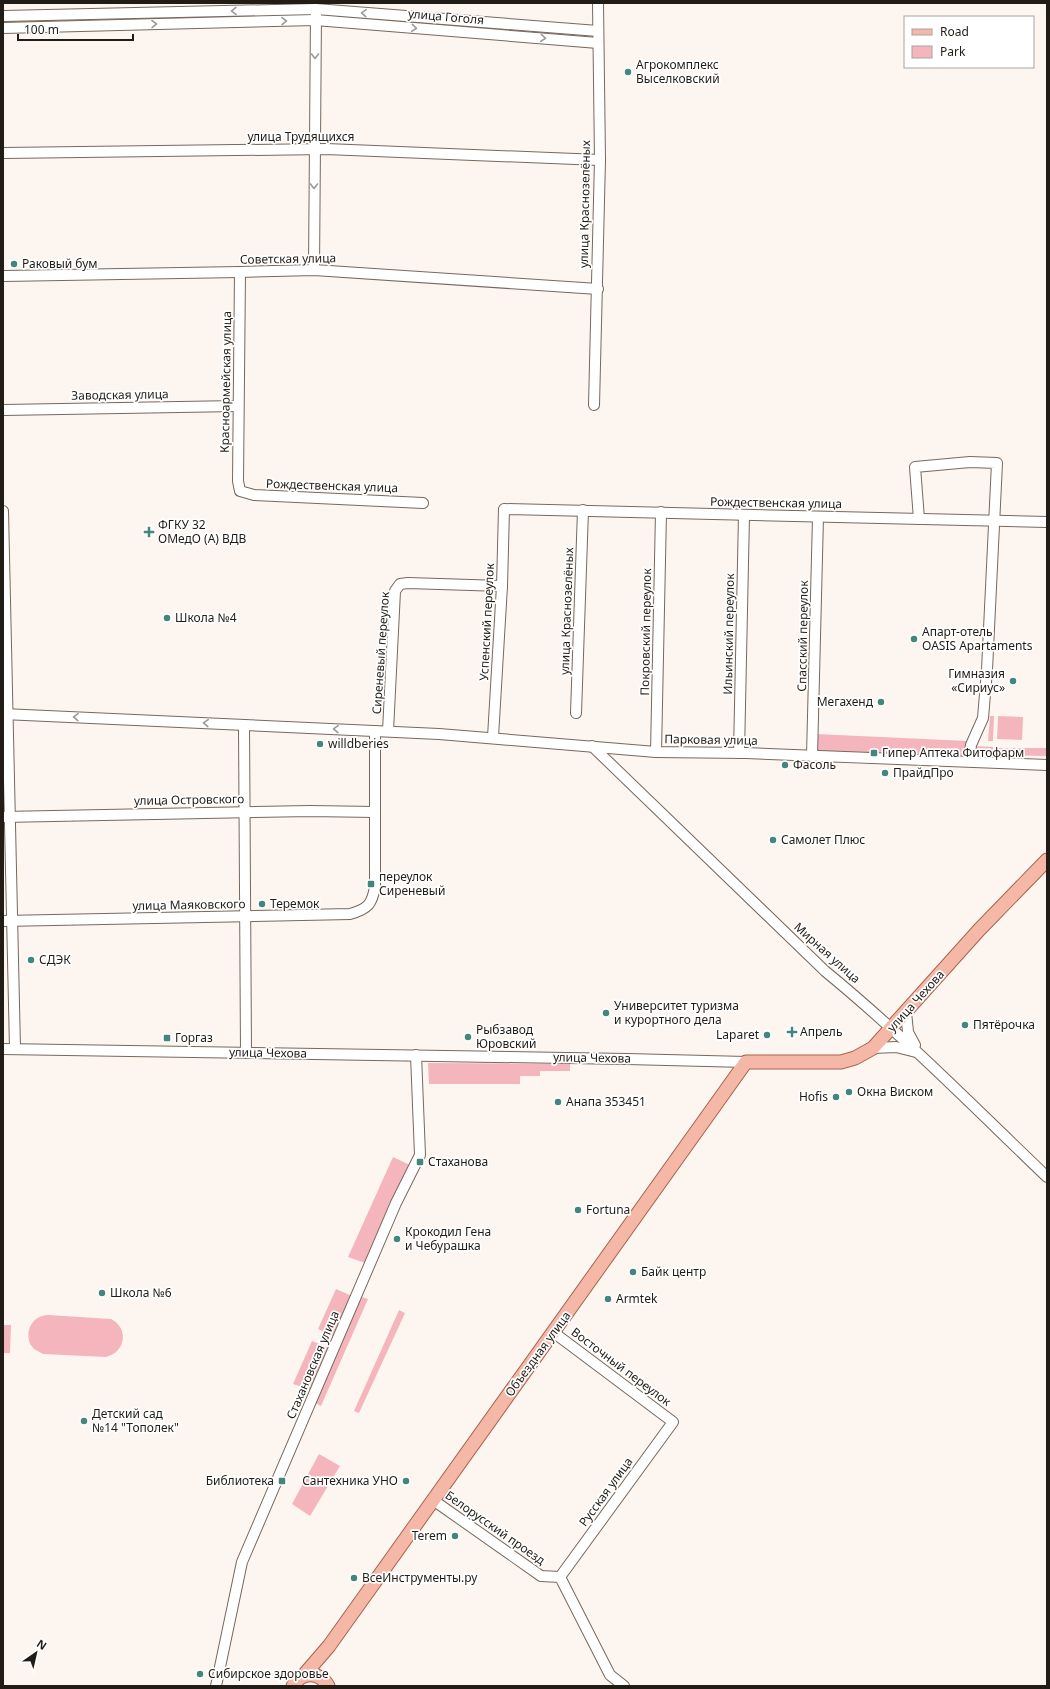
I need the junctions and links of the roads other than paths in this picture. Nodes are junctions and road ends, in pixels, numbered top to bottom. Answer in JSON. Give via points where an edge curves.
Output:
{"nodes":[{"id":1,"x":598,"y":3,"type":"edge"},
{"id":2,"x":316,"y":6,"type":"edge"},
{"id":3,"x":3,"y":16,"type":"edge"},
{"id":4,"x":315,"y":20,"type":"junction"},
{"id":5,"x":3,"y":28,"type":"edge"},
{"id":6,"x":598,"y":31,"type":"junction"},
{"id":7,"x":598,"y":43,"type":"junction"},
{"id":8,"x":314,"y":149,"type":"junction"},
{"id":9,"x":3,"y":153,"type":"edge"},
{"id":10,"x":600,"y":160,"type":"junction"},
{"id":11,"x":314,"y":270,"type":"junction"},
{"id":12,"x":240,"y":272,"type":"junction"},
{"id":13,"x":3,"y":276,"type":"edge"},
{"id":14,"x":598,"y":289,"type":"junction"},
{"id":15,"x":594,"y":405,"type":"dead end"},
{"id":16,"x":238,"y":406,"type":"junction"},
{"id":17,"x":3,"y":410,"type":"edge"},
{"id":18,"x":240,"y":491,"type":"joint"},
{"id":19,"x":423,"y":503,"type":"dead end"},
{"id":20,"x":504,"y":508,"type":"joint"},
{"id":21,"x":583,"y":510,"type":"junction"},
{"id":22,"x":3,"y":511,"type":"edge"},
{"id":23,"x":661,"y":512,"type":"junction"},
{"id":24,"x":744,"y":515,"type":"junction"},
{"id":25,"x":818,"y":517,"type":"junction"},
{"id":26,"x":919,"y":519,"type":"junction"},
{"id":27,"x":994,"y":520,"type":"junction"},
{"id":28,"x":1047,"y":522,"type":"edge"},
{"id":29,"x":502,"y":586,"type":"junction"},
{"id":30,"x":4,"y":591,"type":"edge"},
{"id":31,"x":576,"y":713,"type":"dead end"},
{"id":32,"x":6,"y":714,"type":"edge"},
{"id":33,"x":244,"y":725,"type":"junction"},
{"id":34,"x":375,"y":731,"type":"junction"},
{"id":35,"x":388,"y":731,"type":"junction"},
{"id":36,"x":493,"y":737,"type":"junction"},
{"id":37,"x":592,"y":746,"type":"junction"},
{"id":38,"x":656,"y":752,"type":"junction"},
{"id":39,"x":739,"y":753,"type":"junction"},
{"id":40,"x":812,"y":756,"type":"junction"},
{"id":41,"x":969,"y":761,"type":"junction"},
{"id":42,"x":1047,"y":765,"type":"edge"},
{"id":43,"x":243,"y":812,"type":"junction"},
{"id":44,"x":375,"y":812,"type":"junction"},
{"id":45,"x":7,"y":817,"type":"edge"},
{"id":46,"x":1047,"y":860,"type":"edge"},
{"id":47,"x":372,"y":902,"type":"joint"},
{"id":48,"x":246,"y":916,"type":"junction"},
{"id":49,"x":7,"y":921,"type":"edge"},
{"id":50,"x":906,"y":1012,"type":"junction"},
{"id":51,"x":891,"y":1028,"type":"junction"},
{"id":52,"x":872,"y":1048,"type":"junction"},
{"id":53,"x":3,"y":1049,"type":"edge"},
{"id":54,"x":15,"y":1049,"type":"junction"},
{"id":55,"x":246,"y":1053,"type":"junction"},
{"id":56,"x":920,"y":1054,"type":"junction"},
{"id":57,"x":416,"y":1056,"type":"junction"},
{"id":58,"x":746,"y":1062,"type":"junction"},
{"id":59,"x":1047,"y":1177,"type":"edge"},
{"id":60,"x":553,"y":1332,"type":"junction"},
{"id":61,"x":673,"y":1422,"type":"joint"},
{"id":62,"x":433,"y":1500,"type":"junction"},
{"id":63,"x":560,"y":1577,"type":"junction"},
{"id":64,"x":329,"y":1646,"type":"junction"},
{"id":65,"x":304,"y":1675,"type":"junction"},
{"id":66,"x":216,"y":1686,"type":"edge"},
{"id":67,"x":293,"y":1686,"type":"edge"},
{"id":68,"x":328,"y":1686,"type":"edge"},
{"id":69,"x":624,"y":1686,"type":"edge"}],
"edges":[{"from":1,"to":6,"type":"street","name":"улица Краснозелёных"},
{"from":2,"to":3,"type":"street","name":"улица Гоголя","one_way":true},
{"from":2,"to":4,"type":"street"},
{"from":6,"to":2,"type":"street","name":"улица Гоголя","one_way":true},
{"from":5,"to":4,"type":"street","name":"улица Гоголя","one_way":true},
{"from":4,"to":7,"type":"street","name":"улица Гоголя","one_way":true},
{"from":4,"to":8,"type":"street","one_way":true},
{"from":6,"to":7,"type":"street","name":"улица Краснозелёных"},
{"from":7,"to":10,"type":"street","name":"улица Краснозелёных"},
{"from":8,"to":9,"type":"street","name":"улица Трудящихся"},
{"from":8,"to":10,"type":"street","name":"улица Трудящихся"},
{"from":8,"to":11,"type":"street","one_way":true},
{"from":10,"to":14,"type":"street","name":"улица Краснозелёных"},
{"from":11,"to":12,"type":"street","name":"Советская улица"},
{"from":11,"to":14,"type":"street","name":"Советская улица"},
{"from":12,"to":13,"type":"street","name":"Советская улица"},
{"from":12,"to":16,"type":"street","name":"Красноармейская улица"},
{"from":14,"to":15,"type":"street","name":"улица Краснозелёных"},
{"from":16,"to":17,"type":"street","name":"Заводская улица"},
{"from":16,"to":18,"type":"street","name":"Красноармейская улица"},
{"from":18,"to":19,"type":"street","name":"Рождественская улица","via":[[254,495]]},
{"from":20,"to":21,"type":"street","name":"Рождественская улица"},
{"from":20,"to":29,"type":"street","name":"Успенский переулок"},
{"from":21,"to":23,"type":"street","name":"Рождественская улица"},
{"from":21,"to":31,"type":"street","name":"улица Краснозелёных"},
{"from":22,"to":30,"type":"street"},
{"from":23,"to":24,"type":"street","name":"Рождественская улица"},
{"from":23,"to":38,"type":"street","name":"Покровский переулок"},
{"from":24,"to":25,"type":"street","name":"Рождественская улица"},
{"from":24,"to":39,"type":"street","name":"Ильинский переулок"},
{"from":25,"to":26,"type":"street","name":"Рождественская улица"},
{"from":25,"to":40,"type":"street","name":"Спасский переулок"},
{"from":26,"to":27,"type":"street","name":"Рождественская улица"},
{"from":26,"to":27,"type":"street","via":[[915,467],[970,462],[997,463]]},
{"from":27,"to":28,"type":"street","name":"Рождественская улица"},
{"from":27,"to":41,"type":"street","via":[[983,718],[971,745]]},
{"from":29,"to":35,"type":"street","name":"Сиреневый переулок","via":[[400,584],[395,591]]},
{"from":29,"to":36,"type":"street","name":"Успенский переулок"},
{"from":30,"to":32,"type":"street"},
{"from":33,"to":32,"type":"street","name":"Парковая улица","one_way":true},
{"from":32,"to":45,"type":"street"},
{"from":34,"to":33,"type":"street","name":"Парковая улица","one_way":true},
{"from":33,"to":43,"type":"street"},
{"from":34,"to":35,"type":"street","name":"Парковая улица"},
{"from":34,"to":44,"type":"street","name":"Сиреневый переулок"},
{"from":35,"to":36,"type":"street","name":"Парковая улица"},
{"from":36,"to":37,"type":"street","name":"Парковая улица"},
{"from":37,"to":38,"type":"street","name":"Парковая улица"},
{"from":37,"to":51,"type":"street","name":"Мирная улица","via":[[825,971]]},
{"from":38,"to":39,"type":"street","name":"Парковая улица"},
{"from":39,"to":40,"type":"street","name":"Парковая улица"},
{"from":40,"to":41,"type":"street","name":"Парковая улица"},
{"from":41,"to":42,"type":"street","name":"Парковая улица"},
{"from":43,"to":44,"type":"street","name":"улица Островского"},
{"from":43,"to":45,"type":"street","name":"улица Островского"},
{"from":43,"to":48,"type":"street"},
{"from":44,"to":47,"type":"street","name":"Сиреневый переулок","via":[[375,887]]},
{"from":45,"to":49,"type":"street"},
{"from":46,"to":50,"type":"main road","name":"улица Чехова","via":[[979,930]]},
{"from":47,"to":48,"type":"street","name":"улица Маяковского","via":[[361,911],[350,914]]},
{"from":48,"to":49,"type":"street","name":"улица Маяковского"},
{"from":48,"to":55,"type":"street"},
{"from":49,"to":54,"type":"street"},
{"from":50,"to":51,"type":"main road","name":"улица Чехова"},
{"from":50,"to":56,"type":"street","via":[[908,1032]]},
{"from":51,"to":52,"type":"main road","name":"улица Чехова"},
{"from":51,"to":56,"type":"street","name":"Мирная улица"},
{"from":52,"to":56,"type":"street","via":[[896,1047]]},
{"from":52,"to":58,"type":"main road","name":"улица Чехова","via":[[855,1058],[841,1062]]},
{"from":53,"to":54,"type":"street","name":"улица Чехова"},
{"from":54,"to":55,"type":"street","name":"улица Чехова"},
{"from":55,"to":57,"type":"street","name":"улица Чехова"},
{"from":56,"to":59,"type":"street","name":"Мирная улица"},
{"from":57,"to":58,"type":"street","name":"улица Чехова"},
{"from":57,"to":66,"type":"street","name":"Стахановская улица","via":[[420,1155],[396,1203],[242,1562]]},
{"from":58,"to":60,"type":"main road","name":"Объездная улица"},
{"from":60,"to":61,"type":"street","name":"Восточный переулок"},
{"from":60,"to":62,"type":"main road","name":"Объездная улица"},
{"from":61,"to":63,"type":"street","name":"Русская улица"},
{"from":62,"to":63,"type":"street","name":"Белорусский проезд","via":[[541,1576]]},
{"from":62,"to":64,"type":"main road","name":"Объездная улица"},
{"from":63,"to":69,"type":"street","via":[[610,1675]]},
{"from":64,"to":65,"type":"main road","name":"Объездная улица"},
{"from":64,"to":68,"type":"main road","via":[[325,1667]]},
{"from":65,"to":67,"type":"main road","name":"Объездная улица"},
{"from":65,"to":68,"type":"main road","via":[[321,1677]]}]}
